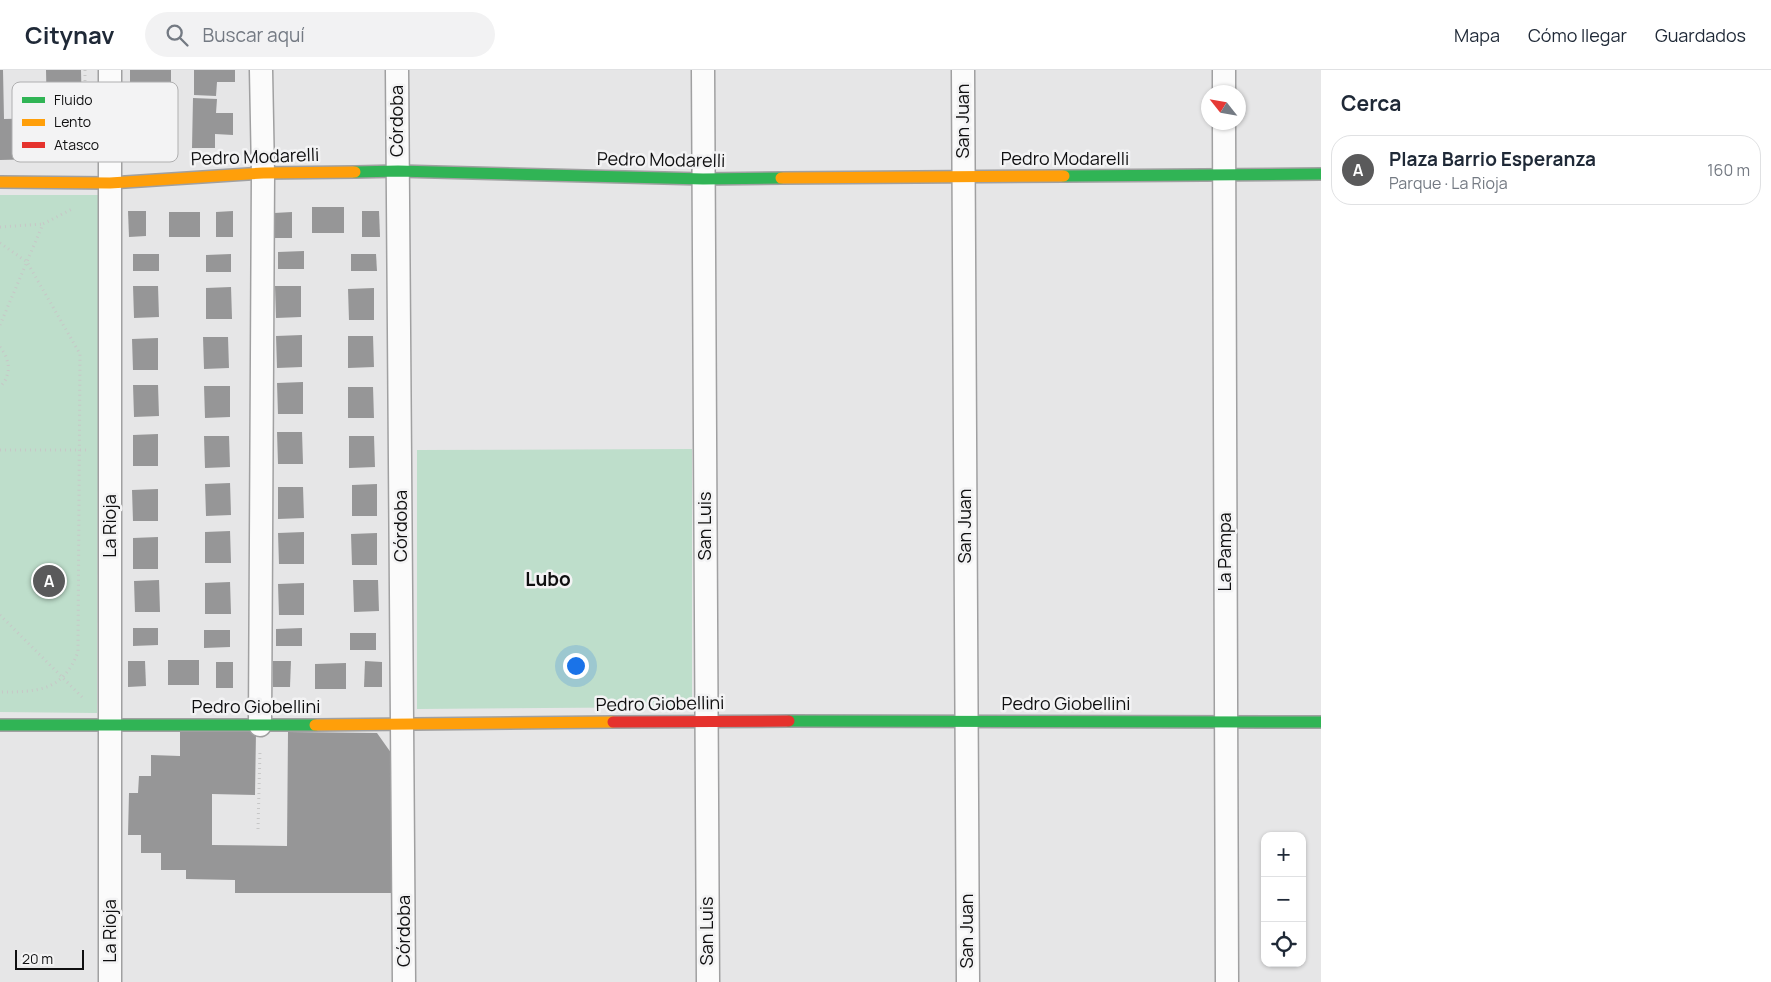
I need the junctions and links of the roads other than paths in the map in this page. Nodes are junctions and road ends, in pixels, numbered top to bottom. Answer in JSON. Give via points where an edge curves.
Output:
{"nodes":[{"id":1,"x":262,"y":70,"type":"edge"},
{"id":2,"x":397,"y":70,"type":"edge"},
{"id":3,"x":703,"y":70,"type":"edge"},
{"id":4,"x":963,"y":70,"type":"edge"},
{"id":5,"x":1224,"y":70,"type":"edge"},
{"id":6,"x":1224,"y":85,"type":"edge"},
{"id":7,"x":1224,"y":130,"type":"edge"},
{"id":8,"x":110,"y":162,"type":"edge"},
{"id":9,"x":398,"y":171,"type":"junction"},
{"id":10,"x":262,"y":173,"type":"junction"},
{"id":11,"x":1321,"y":174,"type":"edge"},
{"id":12,"x":1224,"y":175,"type":"junction"},
{"id":13,"x":964,"y":177,"type":"junction"},
{"id":14,"x":703,"y":179,"type":"junction"},
{"id":15,"x":0,"y":182,"type":"edge"},
{"id":16,"x":110,"y":183,"type":"junction"},
{"id":17,"x":706,"y":721,"type":"junction"},
{"id":18,"x":966,"y":721,"type":"junction"},
{"id":19,"x":1226,"y":722,"type":"junction"},
{"id":20,"x":1321,"y":722,"type":"edge"},
{"id":21,"x":0,"y":725,"type":"edge"},
{"id":22,"x":110,"y":725,"type":"junction"},
{"id":23,"x":260,"y":725,"type":"junction"},
{"id":24,"x":402,"y":725,"type":"junction"},
{"id":25,"x":110,"y":982,"type":"edge"},
{"id":26,"x":404,"y":982,"type":"edge"},
{"id":27,"x":708,"y":982,"type":"edge"},
{"id":28,"x":968,"y":982,"type":"edge"},
{"id":29,"x":1227,"y":982,"type":"edge"}],
"edges":[{"from":1,"to":10,"type":"street"},
{"from":2,"to":9,"type":"street","name":"Córdoba"},
{"from":3,"to":14,"type":"street","name":"San Luis"},
{"from":4,"to":13,"type":"street","name":"San Juan"},
{"from":5,"to":6,"type":"street"},
{"from":7,"to":12,"type":"street","name":"La Pampa"},
{"from":8,"to":16,"type":"street","name":"La Rioja"},
{"from":9,"to":10,"type":"street","name":"Pedro Modarelli"},
{"from":9,"to":14,"type":"street","name":"Pedro Modarelli"},
{"from":9,"to":24,"type":"street","name":"Córdoba"},
{"from":10,"to":16,"type":"street","name":"Pedro Modarelli"},
{"from":10,"to":23,"type":"street"},
{"from":11,"to":12,"type":"street","name":"Pedro Modarelli"},
{"from":12,"to":13,"type":"street","name":"Pedro Modarelli"},
{"from":12,"to":19,"type":"street","name":"La Pampa"},
{"from":13,"to":14,"type":"street","name":"Pedro Modarelli"},
{"from":13,"to":18,"type":"street","name":"San Juan"},
{"from":14,"to":17,"type":"street","name":"San Luis"},
{"from":15,"to":16,"type":"street","name":"Pedro Modarelli"},
{"from":16,"to":22,"type":"street","name":"La Rioja"},
{"from":17,"to":18,"type":"street","name":"Pedro Giobellini"},
{"from":17,"to":24,"type":"street","name":"Pedro Giobellini"},
{"from":17,"to":27,"type":"street","name":"San Luis"},
{"from":18,"to":19,"type":"street","name":"Pedro Giobellini"},
{"from":18,"to":28,"type":"street","name":"San Juan"},
{"from":19,"to":20,"type":"street","name":"Pedro Giobellini"},
{"from":19,"to":29,"type":"street","name":"La Pampa"},
{"from":21,"to":22,"type":"street","name":"Pedro Giobellini"},
{"from":22,"to":23,"type":"street","name":"Pedro Giobellini"},
{"from":22,"to":25,"type":"street","name":"La Rioja"},
{"from":23,"to":24,"type":"street","name":"Pedro Giobellini"},
{"from":24,"to":26,"type":"street","name":"Córdoba"}]}
